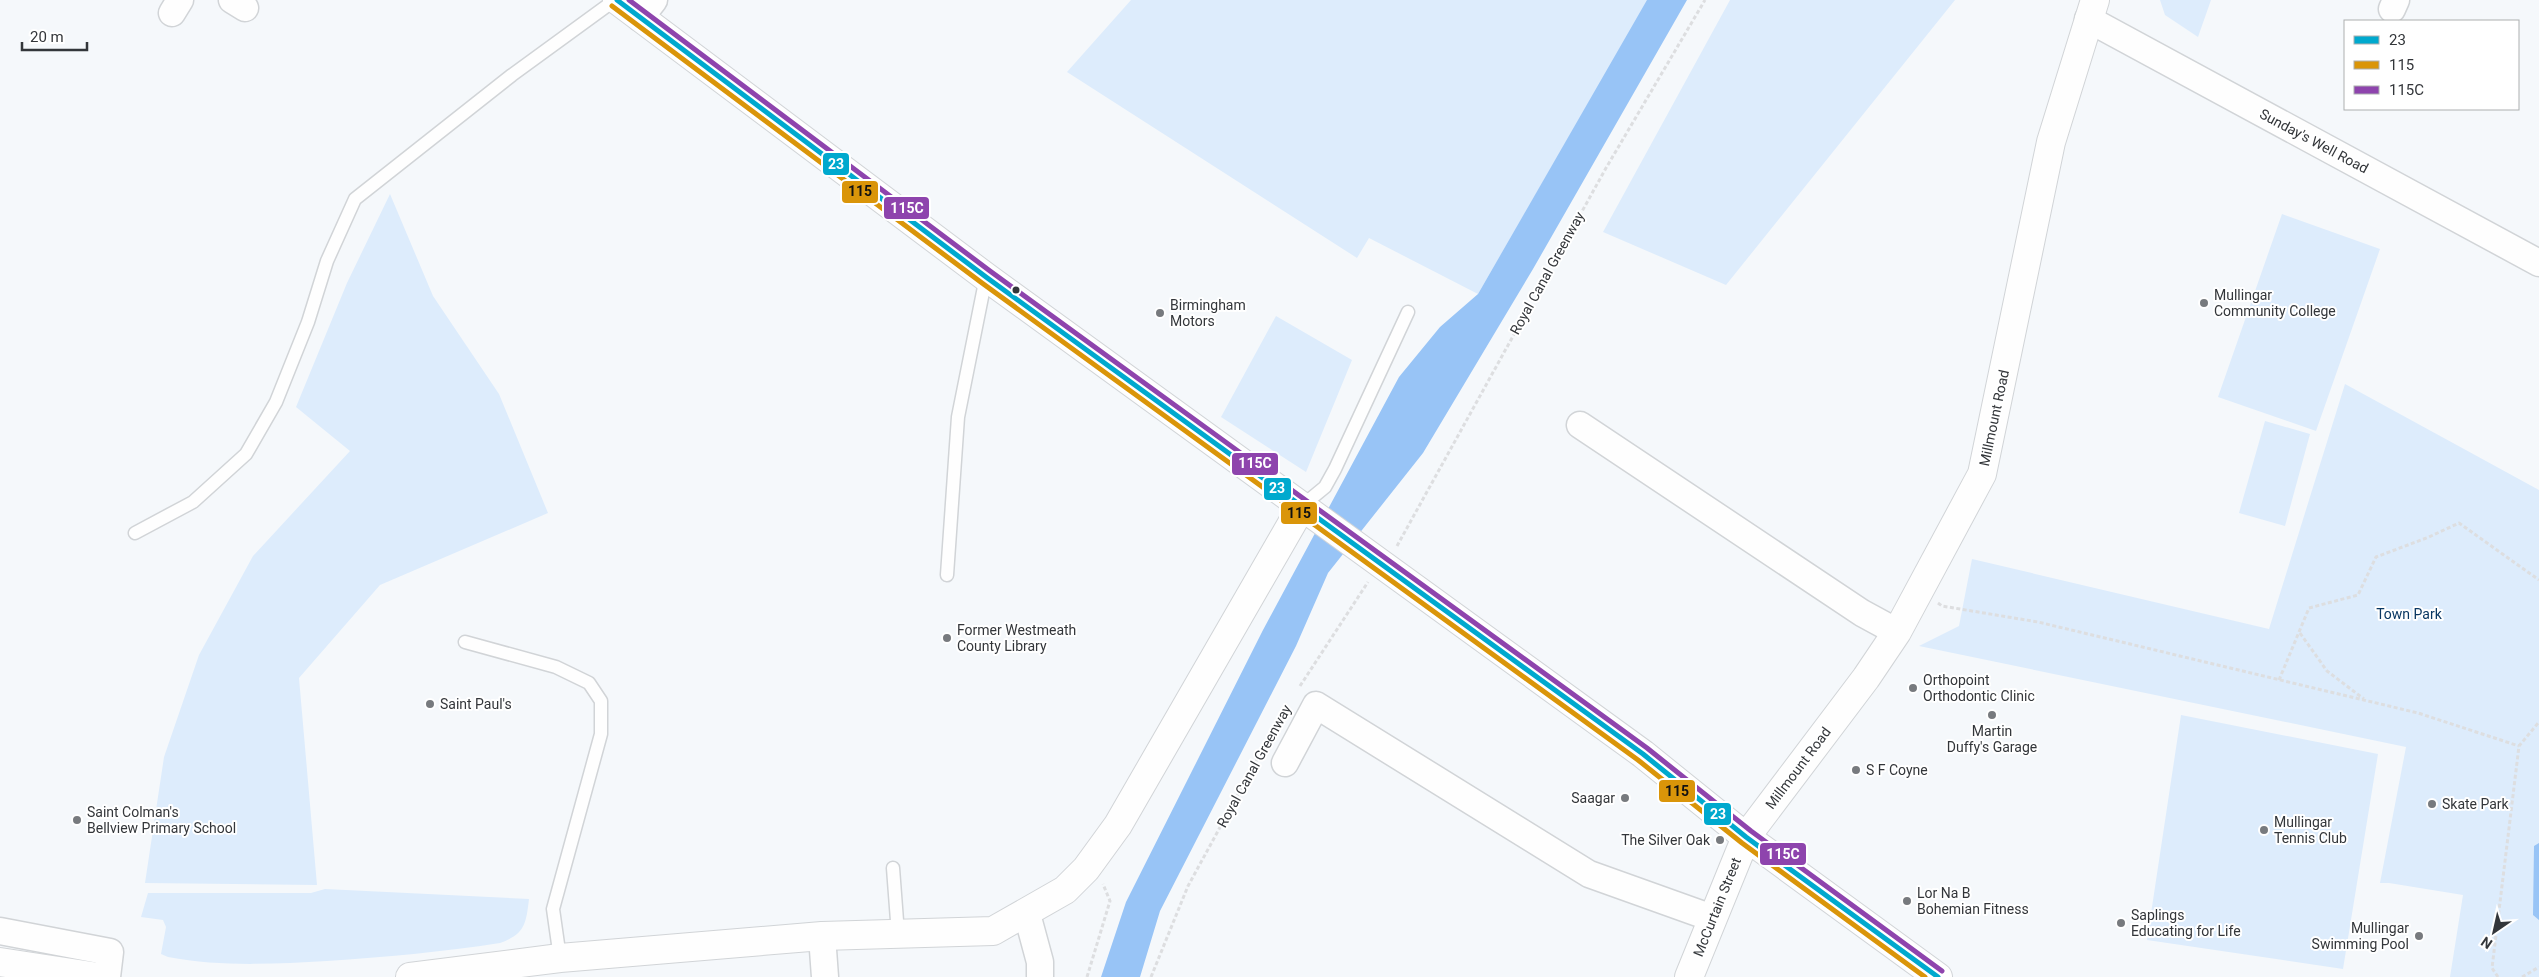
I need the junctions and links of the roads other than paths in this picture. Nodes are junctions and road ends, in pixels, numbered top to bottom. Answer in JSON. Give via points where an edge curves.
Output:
{"nodes":[{"id":1,"x":616,"y":0,"type":"edge"},
{"id":2,"x":647,"y":9,"type":"edge"},
{"id":3,"x":2092,"y":9,"type":"edge"},
{"id":4,"x":2539,"y":264,"type":"edge"},
{"id":5,"x":986,"y":277,"type":"junction"},
{"id":6,"x":1408,"y":312,"type":"dead end"},
{"id":7,"x":1580,"y":424,"type":"dead end"},
{"id":8,"x":1312,"y":513,"type":"junction"},
{"id":9,"x":135,"y":533,"type":"dead end"},
{"id":10,"x":947,"y":575,"type":"dead end"},
{"id":11,"x":1897,"y":632,"type":"junction"},
{"id":12,"x":465,"y":642,"type":"dead end"},
{"id":13,"x":1285,"y":763,"type":"dead end"},
{"id":14,"x":1746,"y":836,"type":"junction"},
{"id":15,"x":893,"y":868,"type":"dead end"},
{"id":16,"x":1027,"y":914,"type":"junction"},
{"id":17,"x":1712,"y":918,"type":"junction"},
{"id":18,"x":0,"y":931,"type":"edge"},
{"id":19,"x":898,"y":934,"type":"junction"},
{"id":20,"x":822,"y":936,"type":"junction"},
{"id":21,"x":0,"y":962,"type":"edge"},
{"id":22,"x":557,"y":968,"type":"edge"},
{"id":23,"x":98,"y":977,"type":"edge"},
{"id":24,"x":107,"y":977,"type":"edge"},
{"id":25,"x":410,"y":977,"type":"edge"},
{"id":26,"x":825,"y":977,"type":"edge"},
{"id":27,"x":1040,"y":977,"type":"edge"},
{"id":28,"x":1689,"y":977,"type":"edge"},
{"id":29,"x":1938,"y":977,"type":"edge"}],
"edges":[{"from":1,"to":2,"type":"street"},
{"from":1,"to":9,"type":"lane","via":[[512,75],[355,199],[327,261],[308,322],[276,402],[246,454],[193,502]]},
{"from":2,"to":5,"type":"street"},
{"from":3,"to":4,"type":"street","name":"Sunday's Well Road"},
{"from":3,"to":11,"type":"street","name":"Millmount Road","via":[[2051,142],[1982,474]]},
{"from":5,"to":8,"type":"street"},
{"from":5,"to":10,"type":"lane","via":[[958,417]]},
{"from":6,"to":8,"type":"lane"},
{"from":7,"to":11,"type":"street","via":[[1862,613]]},
{"from":8,"to":14,"type":"street","via":[[1643,754]]},
{"from":8,"to":16,"type":"street","via":[[1118,826],[1086,869],[1065,890]]},
{"from":11,"to":14,"type":"street","name":"Millmount Road"},
{"from":12,"to":22,"type":"lane","via":[[556,667],[589,683],[601,701],[602,734],[553,909]]},
{"from":13,"to":17,"type":"street","via":[[1316,705],[1589,874]]},
{"from":14,"to":17,"type":"street","name":"McCurtain Street"},
{"from":14,"to":29,"type":"street"},
{"from":15,"to":19,"type":"lane"},
{"from":16,"to":19,"type":"street","via":[[993,931]]},
{"from":16,"to":27,"type":"street","via":[[1040,962]]},
{"from":17,"to":28,"type":"street","name":"McCurtain Street"},
{"from":18,"to":24,"type":"street","via":[[110,952]]},
{"from":19,"to":20,"type":"street"},
{"from":20,"to":22,"type":"street"},
{"from":20,"to":26,"type":"street"},
{"from":21,"to":23,"type":"street"},
{"from":22,"to":25,"type":"street"}]}
